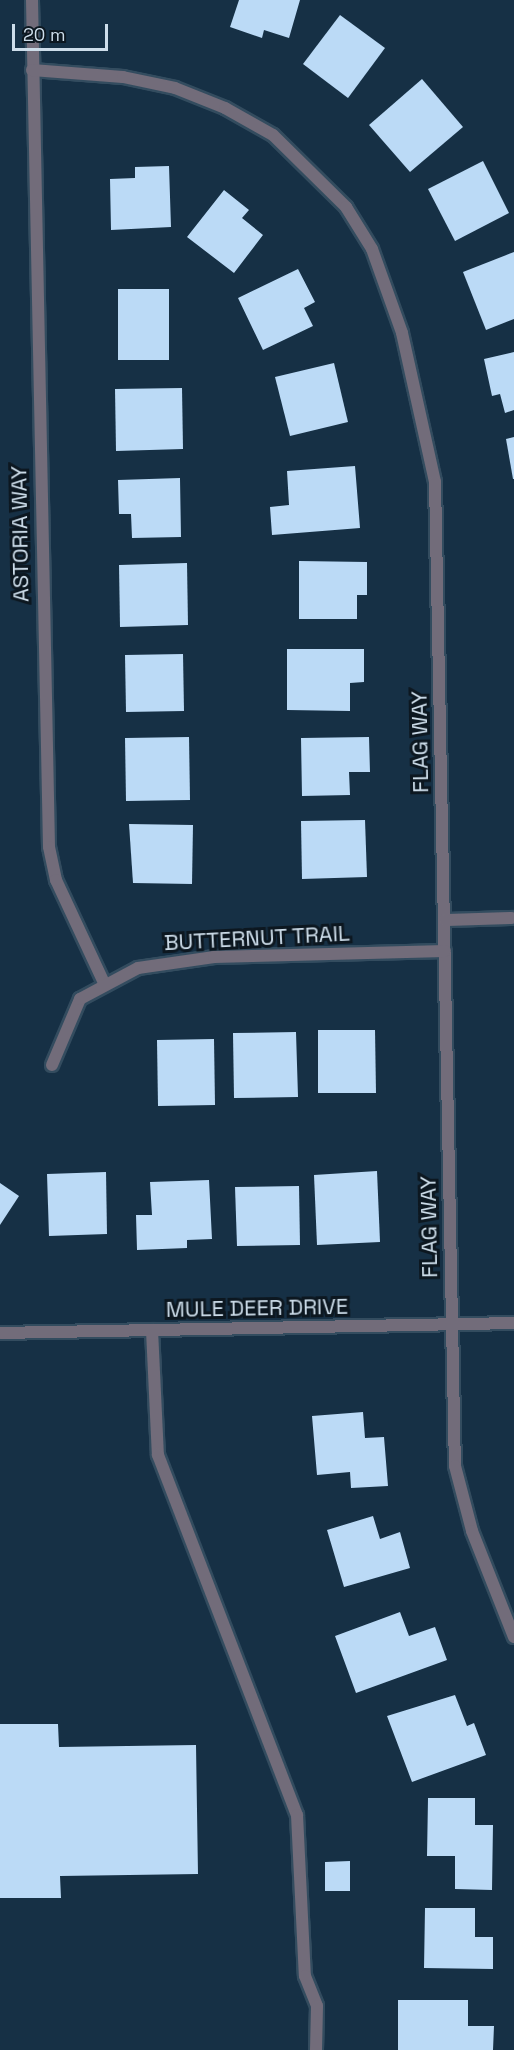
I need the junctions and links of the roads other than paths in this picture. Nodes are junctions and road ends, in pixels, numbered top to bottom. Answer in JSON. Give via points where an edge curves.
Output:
{"nodes":[{"id":1,"x":32,"y":0,"type":"edge"},
{"id":2,"x":32,"y":70,"type":"junction"},
{"id":3,"x":512,"y":918,"type":"dead end"},
{"id":4,"x":444,"y":920,"type":"junction"},
{"id":5,"x":445,"y":951,"type":"junction"},
{"id":6,"x":104,"y":983,"type":"junction"},
{"id":7,"x":52,"y":1065,"type":"dead end"},
{"id":8,"x":514,"y":1323,"type":"edge"},
{"id":9,"x":451,"y":1325,"type":"junction"},
{"id":10,"x":152,"y":1330,"type":"junction"},
{"id":11,"x":0,"y":1333,"type":"edge"},
{"id":12,"x":514,"y":1637,"type":"edge"},
{"id":13,"x":315,"y":2050,"type":"edge"}],
"edges":[{"from":1,"to":2,"type":"street","name":"ASTORIA WAY"},
{"from":2,"to":4,"type":"street","name":"FLAG WAY","via":[[123,77],[175,88],[225,108],[273,135],[310,167],[346,207],[372,249],[405,344],[435,482]]},
{"from":2,"to":6,"type":"street","name":"ASTORIA WAY","via":[[49,847],[56,880]]},
{"from":3,"to":4,"type":"street"},
{"from":4,"to":5,"type":"street","name":"FLAG WAY"},
{"from":5,"to":6,"type":"street","name":"BUTTERNUT TRAIL","via":[[175,960],[138,968]]},
{"from":5,"to":9,"type":"street","name":"FLAG WAY"},
{"from":6,"to":7,"type":"street","name":"BUTTERNUT TRAIL","via":[[80,999]]},
{"from":8,"to":9,"type":"street","name":"MULE DEER DRIVE"},
{"from":9,"to":10,"type":"street","name":"MULE DEER DRIVE"},
{"from":9,"to":12,"type":"street","name":"FLAG WAY","via":[[455,1466],[472,1531]]},
{"from":10,"to":11,"type":"street","name":"MULE DEER DRIVE"},
{"from":10,"to":13,"type":"street","via":[[158,1455],[297,1815],[305,1976],[317,2006]]}]}
